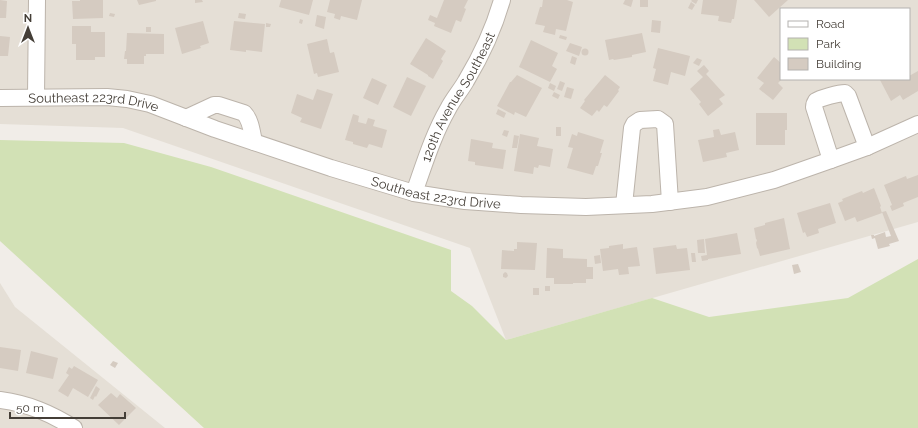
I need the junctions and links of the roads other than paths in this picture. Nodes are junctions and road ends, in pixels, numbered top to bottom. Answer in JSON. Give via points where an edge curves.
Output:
{"nodes":[{"id":1,"x":37,"y":0,"type":"edge"},
{"id":2,"x":502,"y":0,"type":"edge"},
{"id":3,"x":36,"y":97,"type":"junction"},
{"id":4,"x":0,"y":98,"type":"edge"},
{"id":5,"x":186,"y":118,"type":"junction"},
{"id":6,"x":918,"y":124,"type":"edge"},
{"id":7,"x":254,"y":142,"type":"junction"},
{"id":8,"x":867,"y":147,"type":"junction"},
{"id":9,"x":831,"y":160,"type":"junction"},
{"id":10,"x":414,"y":193,"type":"junction"},
{"id":11,"x":670,"y":202,"type":"junction"},
{"id":12,"x":624,"y":205,"type":"junction"},
{"id":13,"x":0,"y":400,"type":"edge"},
{"id":14,"x":74,"y":428,"type":"edge"}],
"edges":[{"from":1,"to":3,"type":"street"},
{"from":2,"to":10,"type":"street","name":"120th Avenue Southeast","via":[[482,52],[435,134]]},
{"from":3,"to":4,"type":"street","name":"Southeast 223rd Drive"},
{"from":3,"to":5,"type":"street","name":"Southeast 223rd Drive","via":[[127,99],[150,104]]},
{"from":5,"to":7,"type":"street","name":"Southeast 223rd Drive"},
{"from":5,"to":7,"type":"street","via":[[214,105],[244,113],[249,121]]},
{"from":6,"to":8,"type":"street","name":"Southeast 223rd Drive"},
{"from":7,"to":10,"type":"street","name":"Southeast 223rd Drive"},
{"from":8,"to":9,"type":"street","name":"Southeast 223rd Drive"},
{"from":8,"to":9,"type":"street","via":[[845,93],[817,100],[814,107]]},
{"from":9,"to":11,"type":"street","name":"Southeast 223rd Drive","via":[[774,180],[707,197]]},
{"from":10,"to":12,"type":"street","name":"Southeast 223rd Drive","via":[[465,201],[521,205]]},
{"from":11,"to":12,"type":"street","name":"Southeast 223rd Drive"},
{"from":11,"to":12,"type":"street","via":[[665,124],[658,119],[640,120],[632,128]]},
{"from":13,"to":14,"type":"street","via":[[34,408]]}]}
